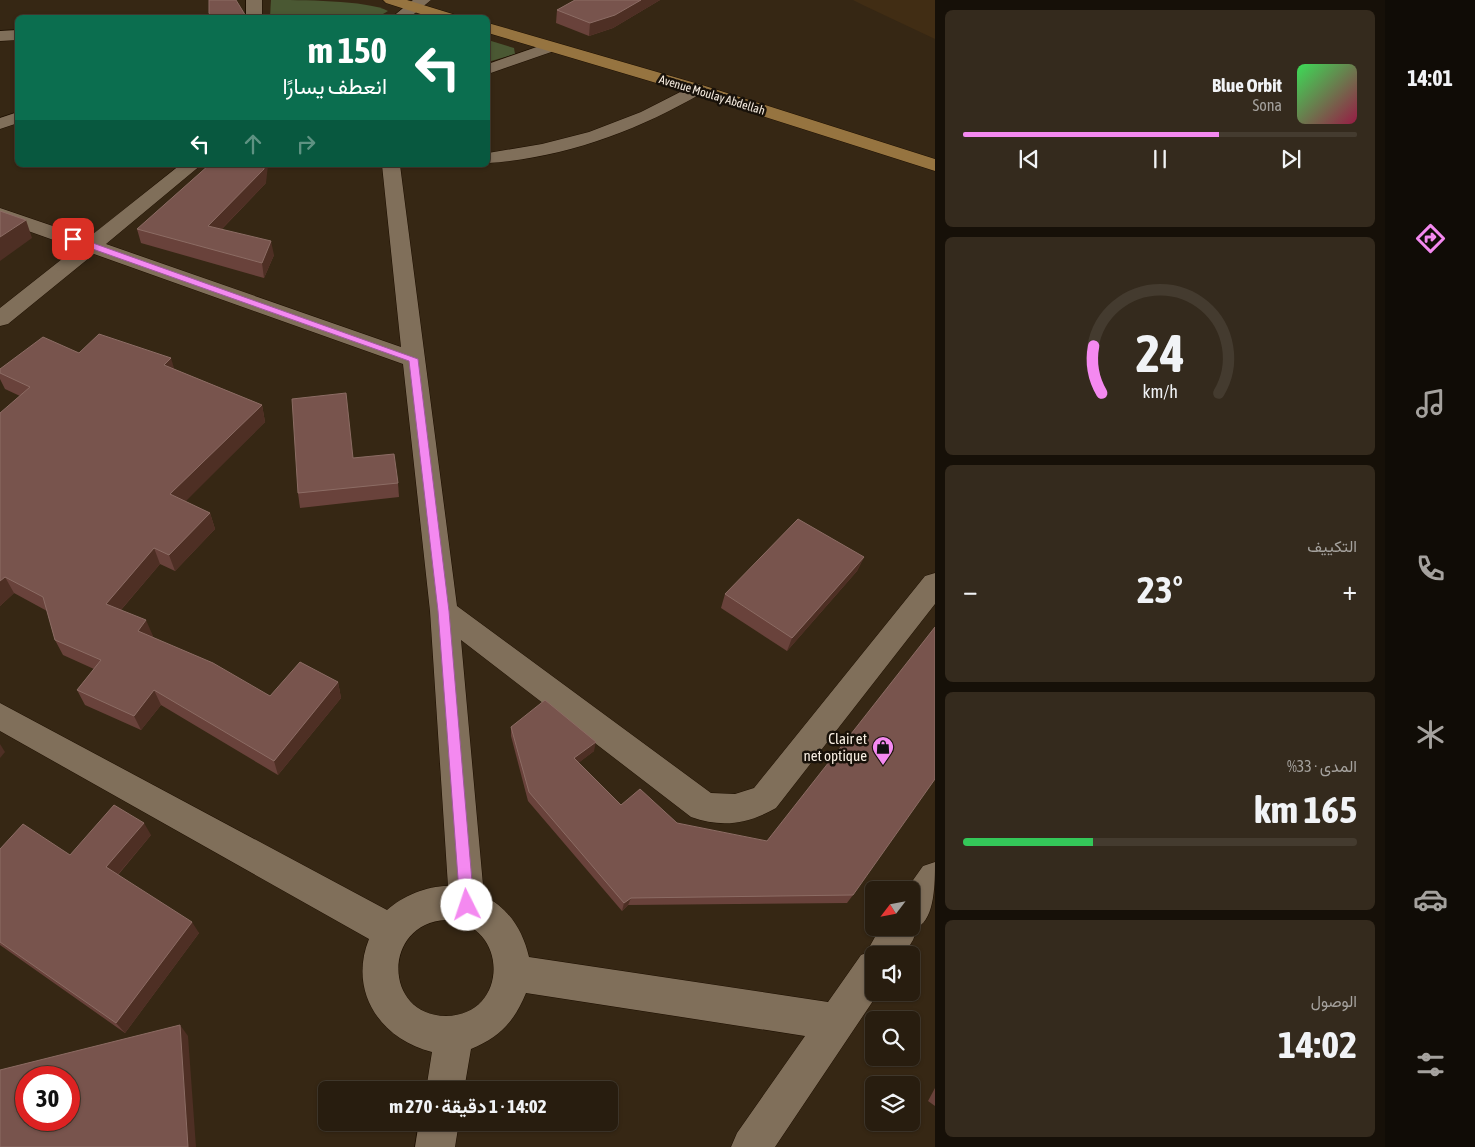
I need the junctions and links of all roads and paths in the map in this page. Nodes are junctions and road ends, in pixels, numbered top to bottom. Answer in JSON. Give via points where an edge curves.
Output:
{"nodes":[{"id":1,"x":254,"y":0,"type":"edge"},
{"id":2,"x":391,"y":0,"type":"edge"},
{"id":3,"x":418,"y":3,"type":"edge"},
{"id":4,"x":254,"y":15,"type":"edge"},
{"id":5,"x":402,"y":15,"type":"edge"},
{"id":6,"x":444,"y":15,"type":"edge"},
{"id":7,"x":490,"y":29,"type":"edge"},
{"id":8,"x":15,"y":35,"type":"edge"},
{"id":9,"x":0,"y":36,"type":"edge"},
{"id":10,"x":551,"y":47,"type":"junction"},
{"id":11,"x":490,"y":68,"type":"edge"},
{"id":12,"x":696,"y":90,"type":"junction"},
{"id":13,"x":15,"y":118,"type":"edge"},
{"id":14,"x":0,"y":124,"type":"edge"},
{"id":15,"x":490,"y":158,"type":"edge"},
{"id":16,"x":935,"y":165,"type":"edge"},
{"id":17,"x":190,"y":167,"type":"edge"},
{"id":18,"x":391,"y":167,"type":"edge"},
{"id":19,"x":0,"y":214,"type":"edge"},
{"id":20,"x":92,"y":245,"type":"junction"},
{"id":21,"x":0,"y":319,"type":"edge"},
{"id":22,"x":413,"y":359,"type":"junction"},
{"id":23,"x":935,"y":584,"type":"edge"},
{"id":24,"x":444,"y":611,"type":"junction"},
{"id":25,"x":0,"y":716,"type":"edge"},
{"id":26,"x":935,"y":878,"type":"edge"},
{"id":27,"x":920,"y":900,"type":"edge"},
{"id":28,"x":467,"y":905,"type":"junction"},
{"id":29,"x":392,"y":932,"type":"junction"},
{"id":30,"x":512,"y":973,"type":"junction"},
{"id":31,"x":865,"y":981,"type":"edge"},
{"id":32,"x":837,"y":1022,"type":"junction"},
{"id":33,"x":454,"y":1036,"type":"junction"},
{"id":34,"x":446,"y":1081,"type":"edge"},
{"id":35,"x":438,"y":1131,"type":"edge"},
{"id":36,"x":435,"y":1147,"type":"edge"},
{"id":37,"x":751,"y":1147,"type":"edge"}],
"edges":[{"from":1,"to":4,"type":"street"},
{"from":2,"to":3,"type":"main road"},
{"from":3,"to":5,"type":"street"},
{"from":3,"to":6,"type":"main road"},
{"from":7,"to":10,"type":"main road","name":"Avenue Moulay Abdellah"},
{"from":8,"to":9,"type":"street"},
{"from":10,"to":11,"type":"street"},
{"from":10,"to":12,"type":"main road","name":"Avenue Moulay Abdellah"},
{"from":12,"to":15,"type":"street","via":[[648,116],[601,134],[552,149]]},
{"from":12,"to":16,"type":"main road","name":"Avenue Moulay Abdellah"},
{"from":13,"to":14,"type":"street"},
{"from":17,"to":20,"type":"street"},
{"from":18,"to":22,"type":"street"},
{"from":19,"to":20,"type":"street"},
{"from":20,"to":21,"type":"street"},
{"from":20,"to":22,"type":"street"},
{"from":22,"to":24,"type":"street"},
{"from":23,"to":24,"type":"street","via":[[765,798],[732,810],[702,806]]},
{"from":24,"to":28,"type":"street"},
{"from":25,"to":29,"type":"street"},
{"from":26,"to":27,"type":"street"},
{"from":28,"to":29,"type":"street","via":[[446,902],[425,906],[406,916]]},
{"from":28,"to":30,"type":"street","via":[[486,915],[501,930],[510,950]]},
{"from":29,"to":33,"type":"street","via":[[383,952],[381,973],[385,994],[396,1013],[412,1026],[433,1035]]},
{"from":30,"to":32,"type":"street"},
{"from":30,"to":33,"type":"street","via":[[507,995],[495,1014],[477,1028]]},
{"from":31,"to":32,"type":"street"},
{"from":32,"to":37,"type":"street"},
{"from":33,"to":34,"type":"street"},
{"from":35,"to":36,"type":"street"}]}
